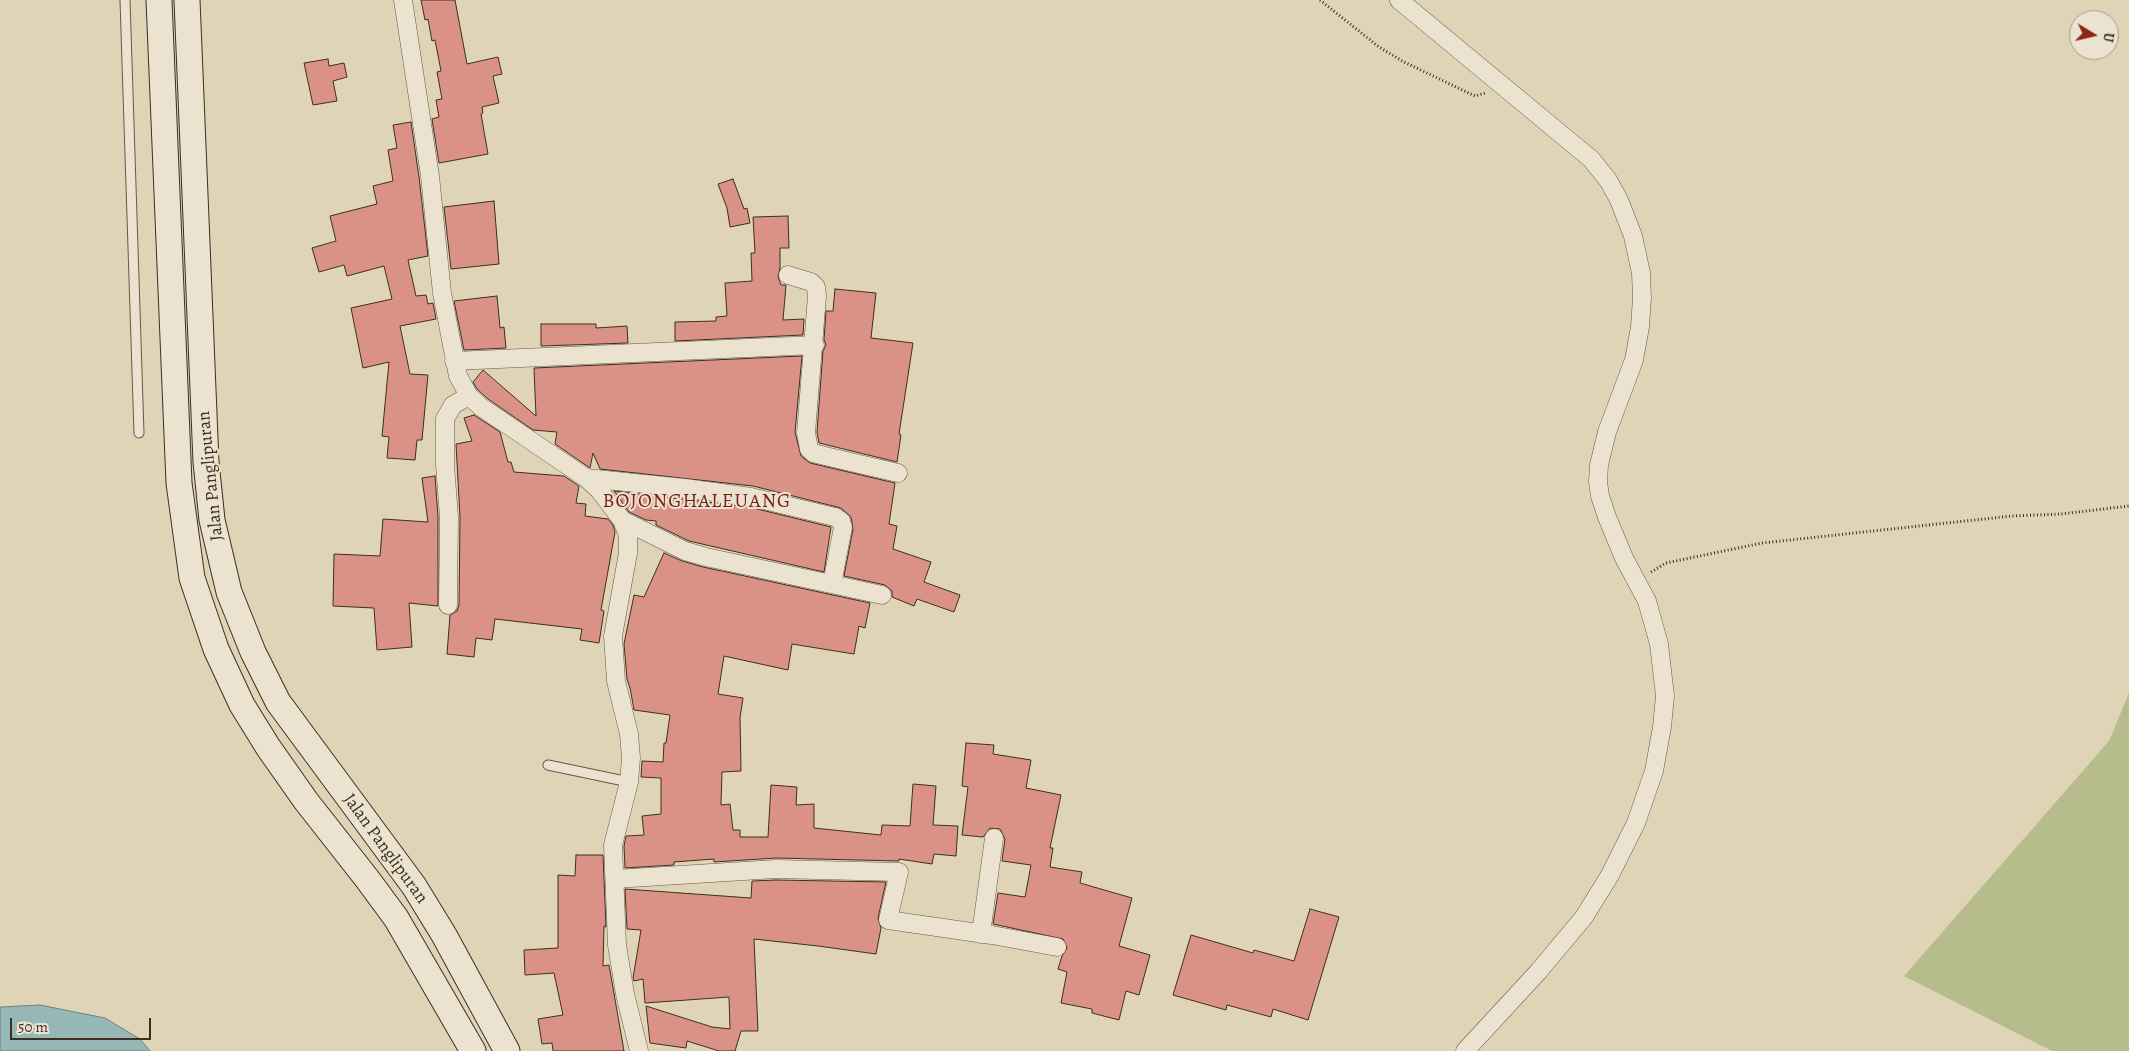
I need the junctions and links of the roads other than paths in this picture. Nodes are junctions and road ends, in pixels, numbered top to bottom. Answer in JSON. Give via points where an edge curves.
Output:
{"nodes":[{"id":1,"x":125,"y":0,"type":"edge"},
{"id":2,"x":159,"y":0,"type":"edge"},
{"id":3,"x":187,"y":0,"type":"edge"},
{"id":4,"x":403,"y":0,"type":"edge"},
{"id":5,"x":1398,"y":0,"type":"edge"},
{"id":6,"x":196,"y":227,"type":"junction"},
{"id":7,"x":168,"y":228,"type":"junction"},
{"id":8,"x":788,"y":275,"type":"dead end"},
{"id":9,"x":815,"y":345,"type":"junction"},
{"id":10,"x":454,"y":360,"type":"junction"},
{"id":11,"x":469,"y":396,"type":"junction"},
{"id":12,"x":140,"y":433,"type":"dead end"},
{"id":13,"x":898,"y":472,"type":"dead end"},
{"id":14,"x":586,"y":478,"type":"junction"},
{"id":15,"x":622,"y":520,"type":"junction"},
{"id":16,"x":832,"y":584,"type":"junction"},
{"id":17,"x":882,"y":595,"type":"dead end"},
{"id":18,"x":448,"y":605,"type":"dead end"},
{"id":19,"x":548,"y":765,"type":"dead end"},
{"id":20,"x":629,"y":782,"type":"junction"},
{"id":21,"x":994,"y":838,"type":"dead end"},
{"id":22,"x":615,"y":879,"type":"junction"},
{"id":23,"x":981,"y":934,"type":"junction"},
{"id":24,"x":1057,"y":947,"type":"dead end"},
{"id":25,"x":473,"y":1051,"type":"edge"},
{"id":26,"x":507,"y":1051,"type":"edge"},
{"id":27,"x":639,"y":1051,"type":"edge"},
{"id":28,"x":1465,"y":1051,"type":"edge"}],
"edges":[{"from":1,"to":12,"type":"lane"},
{"from":2,"to":7,"type":"main road","name":"Jalan Panglipuran"},
{"from":3,"to":6,"type":"main road","name":"Jalan Panglipuran"},
{"from":4,"to":10,"type":"street"},
{"from":5,"to":28,"type":"street","via":[[1591,158],[1619,200],[1641,273],[1640,327],[1634,360],[1603,445],[1598,482],[1607,517],[1646,601],[1663,666],[1665,696],[1654,771],[1636,823],[1584,917]]},
{"from":6,"to":7,"type":"main road"},
{"from":6,"to":26,"type":"main road","name":"Jalan Panglipuran","via":[[206,462],[212,520],[229,592],[278,702],[414,886]]},
{"from":7,"to":25,"type":"main road","name":"Jalan Panglipuran","via":[[178,483],[192,578],[216,648],[242,705],[268,747],[396,918]]},
{"from":8,"to":9,"type":"street","via":[[811,282],[816,287]]},
{"from":9,"to":10,"type":"street"},
{"from":9,"to":13,"type":"street","via":[[806,433],[809,449],[830,458]]},
{"from":10,"to":11,"type":"street"},
{"from":11,"to":14,"type":"street"},
{"from":11,"to":18,"type":"street","via":[[453,405],[445,420]]},
{"from":14,"to":15,"type":"street","via":[[600,490]]},
{"from":14,"to":16,"type":"street","via":[[750,497],[835,516],[843,527]]},
{"from":15,"to":16,"type":"street","via":[[706,557]]},
{"from":15,"to":20,"type":"street","via":[[628,535],[628,553],[613,636],[616,682],[629,734]]},
{"from":16,"to":17,"type":"street"},
{"from":19,"to":20,"type":"lane"},
{"from":20,"to":22,"type":"street","via":[[613,845]]},
{"from":21,"to":23,"type":"street"},
{"from":22,"to":23,"type":"street","via":[[776,869],[899,872],[888,920]]},
{"from":22,"to":27,"type":"street","via":[[617,945]]},
{"from":23,"to":24,"type":"street"}]}
